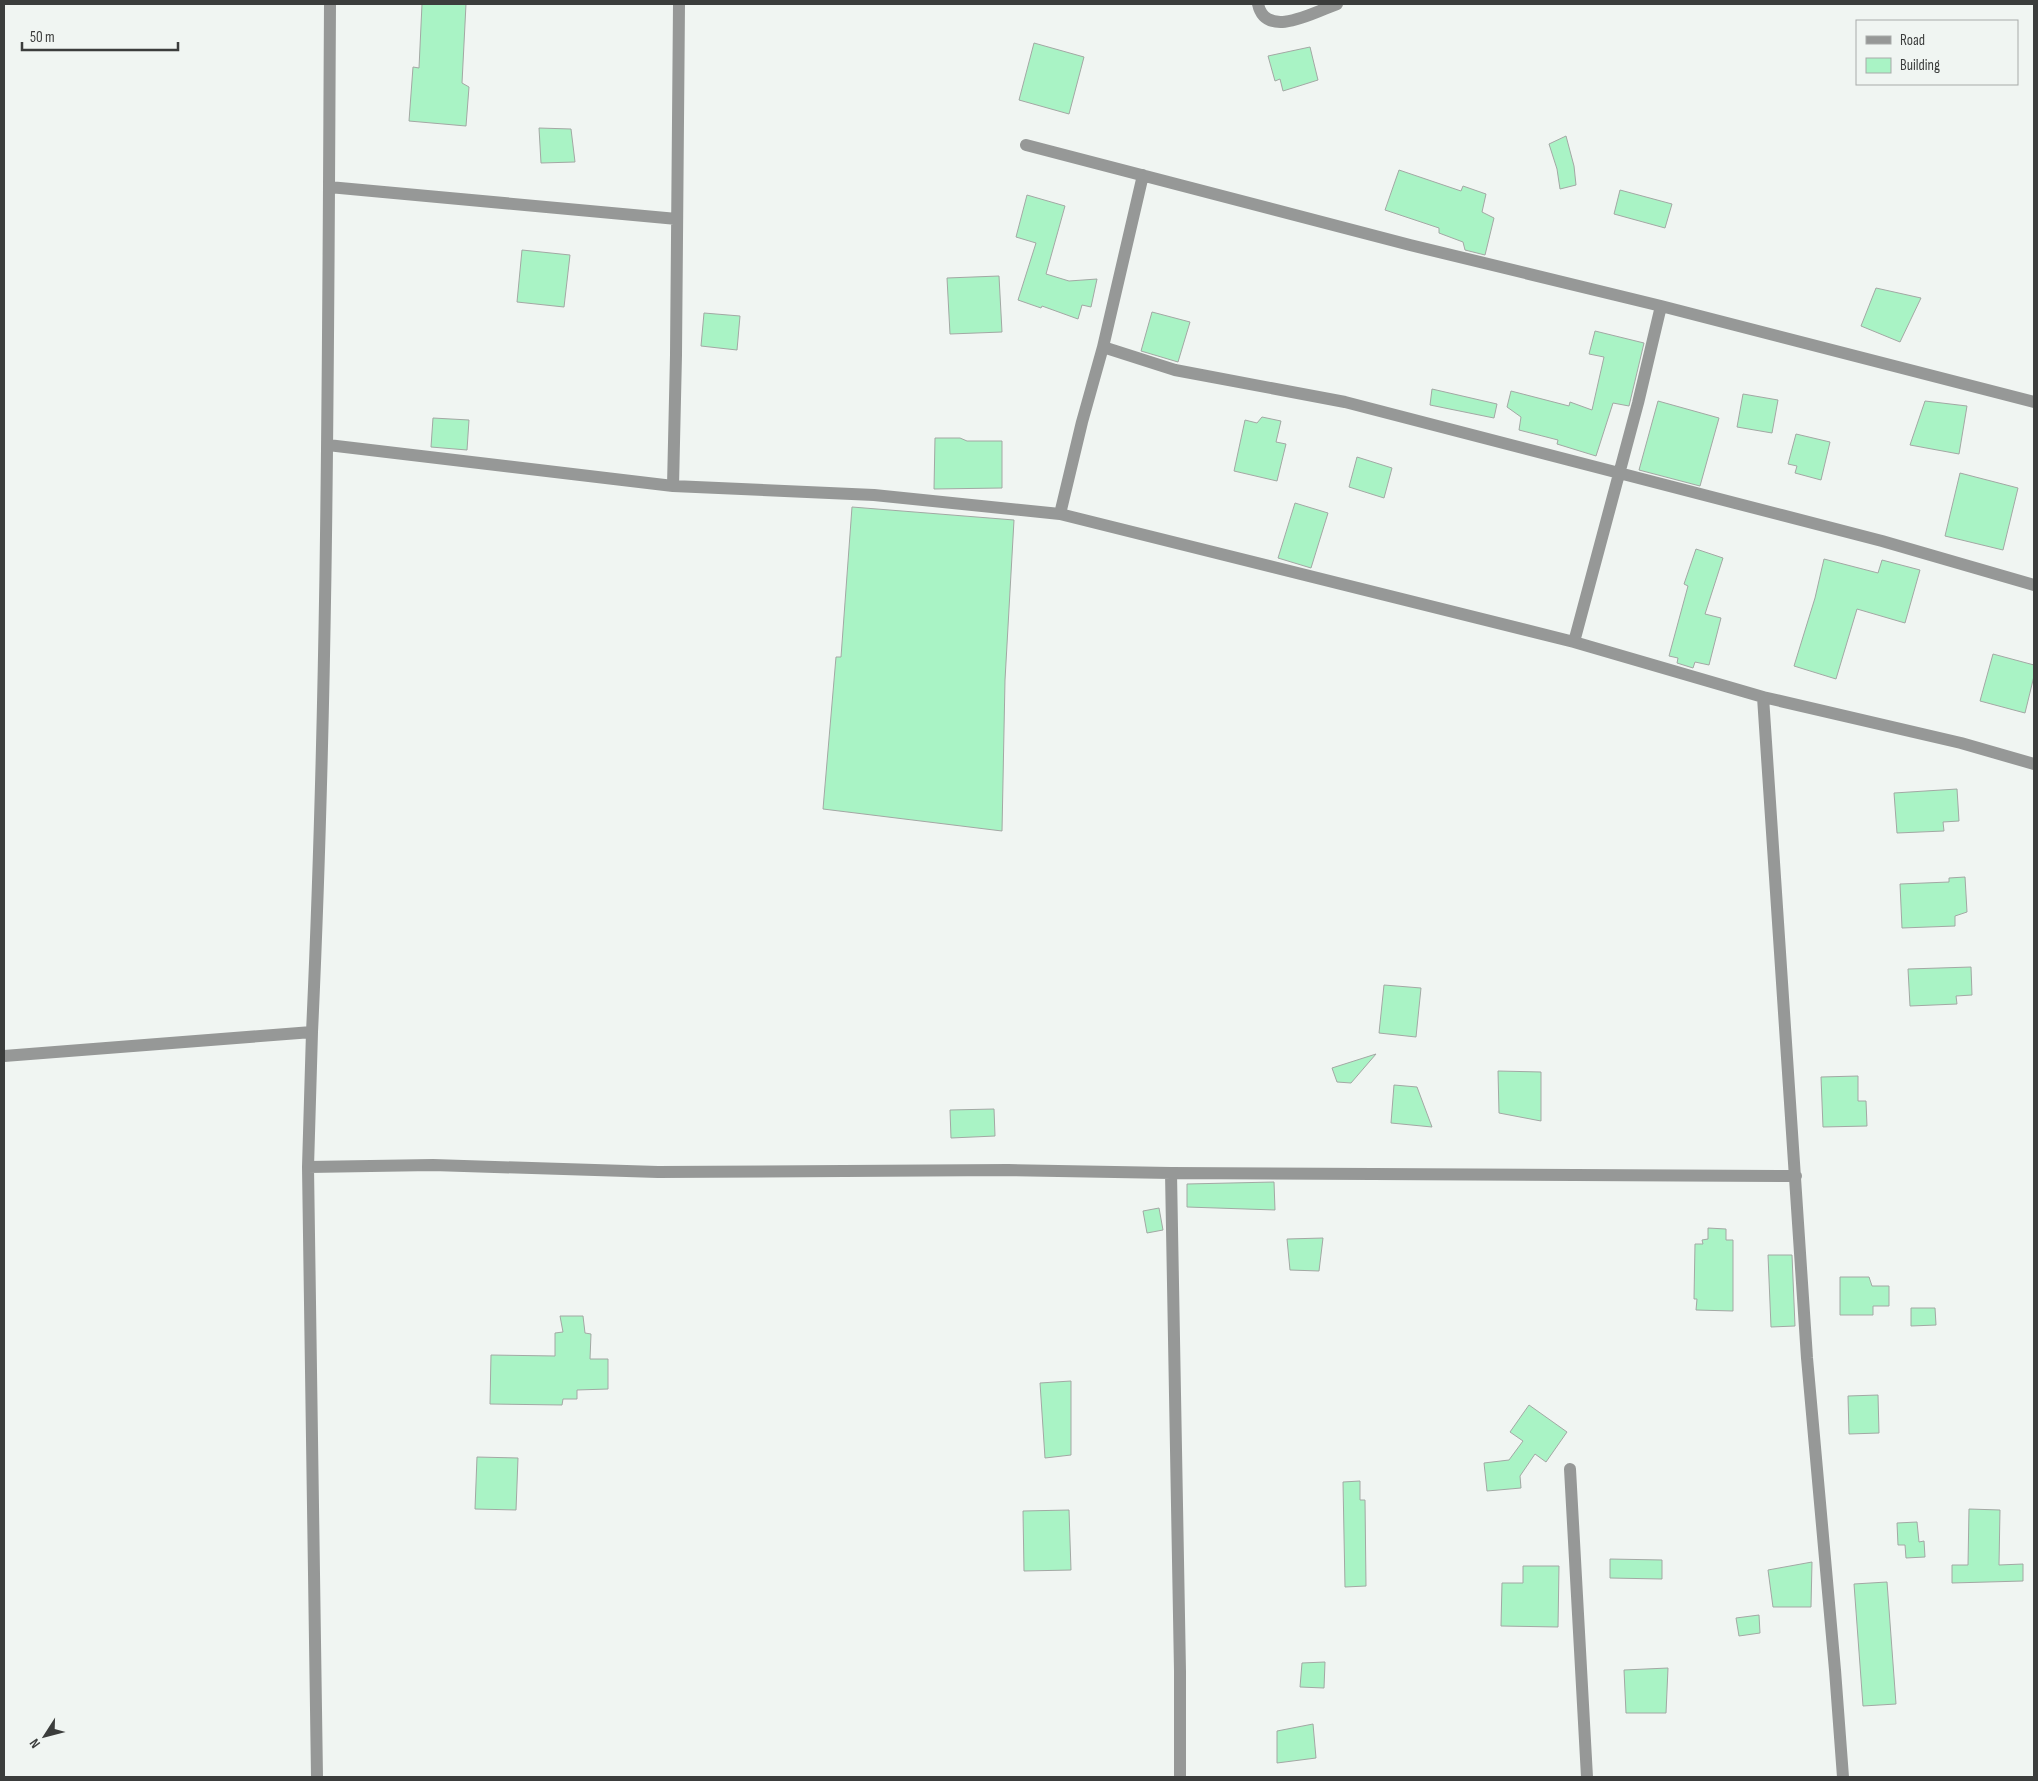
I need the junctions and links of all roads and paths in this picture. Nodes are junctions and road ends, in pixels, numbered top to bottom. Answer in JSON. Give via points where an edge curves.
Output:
{"nodes":[{"id":1,"x":330,"y":4,"type":"edge"},
{"id":2,"x":679,"y":4,"type":"edge"},
{"id":3,"x":1258,"y":4,"type":"edge"},
{"id":4,"x":1337,"y":4,"type":"edge"},
{"id":5,"x":1026,"y":145,"type":"dead end"},
{"id":6,"x":1143,"y":175,"type":"junction"},
{"id":7,"x":329,"y":187,"type":"junction"},
{"id":8,"x":677,"y":219,"type":"junction"},
{"id":9,"x":1661,"y":306,"type":"junction"},
{"id":10,"x":1103,"y":347,"type":"junction"},
{"id":11,"x":2034,"y":402,"type":"edge"},
{"id":12,"x":328,"y":445,"type":"junction"},
{"id":13,"x":1618,"y":473,"type":"junction"},
{"id":14,"x":673,"y":486,"type":"junction"},
{"id":15,"x":1060,"y":514,"type":"junction"},
{"id":16,"x":2034,"y":585,"type":"edge"},
{"id":17,"x":1574,"y":642,"type":"junction"},
{"id":18,"x":1763,"y":697,"type":"junction"},
{"id":19,"x":2034,"y":764,"type":"edge"},
{"id":20,"x":312,"y":1032,"type":"junction"},
{"id":21,"x":4,"y":1056,"type":"edge"},
{"id":22,"x":308,"y":1167,"type":"junction"},
{"id":23,"x":1171,"y":1173,"type":"junction"},
{"id":24,"x":1796,"y":1176,"type":"junction"},
{"id":25,"x":1570,"y":1469,"type":"dead end"},
{"id":26,"x":317,"y":1777,"type":"edge"},
{"id":27,"x":1180,"y":1777,"type":"edge"},
{"id":28,"x":1586,"y":1777,"type":"edge"},
{"id":29,"x":1843,"y":1777,"type":"edge"}],
"edges":[{"from":1,"to":7,"type":"street"},
{"from":2,"to":8,"type":"street"},
{"from":3,"to":4,"type":"street","via":[[1260,13],[1280,23]]},
{"from":5,"to":6,"type":"street"},
{"from":6,"to":9,"type":"street"},
{"from":6,"to":10,"type":"street"},
{"from":7,"to":8,"type":"street"},
{"from":7,"to":12,"type":"street"},
{"from":8,"to":14,"type":"street"},
{"from":9,"to":11,"type":"street"},
{"from":9,"to":13,"type":"street"},
{"from":10,"to":13,"type":"street","via":[[1175,370],[1345,402]]},
{"from":10,"to":15,"type":"street"},
{"from":12,"to":14,"type":"street"},
{"from":12,"to":20,"type":"street"},
{"from":13,"to":16,"type":"street","via":[[1882,541]]},
{"from":13,"to":17,"type":"street"},
{"from":14,"to":15,"type":"street","via":[[874,495]]},
{"from":15,"to":17,"type":"street"},
{"from":17,"to":18,"type":"street"},
{"from":18,"to":19,"type":"street","via":[[1961,743]]},
{"from":18,"to":24,"type":"street"},
{"from":20,"to":21,"type":"street"},
{"from":20,"to":22,"type":"street"},
{"from":22,"to":23,"type":"street","via":[[433,1164],[658,1172],[960,1170]]},
{"from":22,"to":26,"type":"street"},
{"from":23,"to":24,"type":"street"},
{"from":23,"to":27,"type":"street"},
{"from":24,"to":29,"type":"street","via":[[1807,1358]]},
{"from":25,"to":28,"type":"street"}]}
